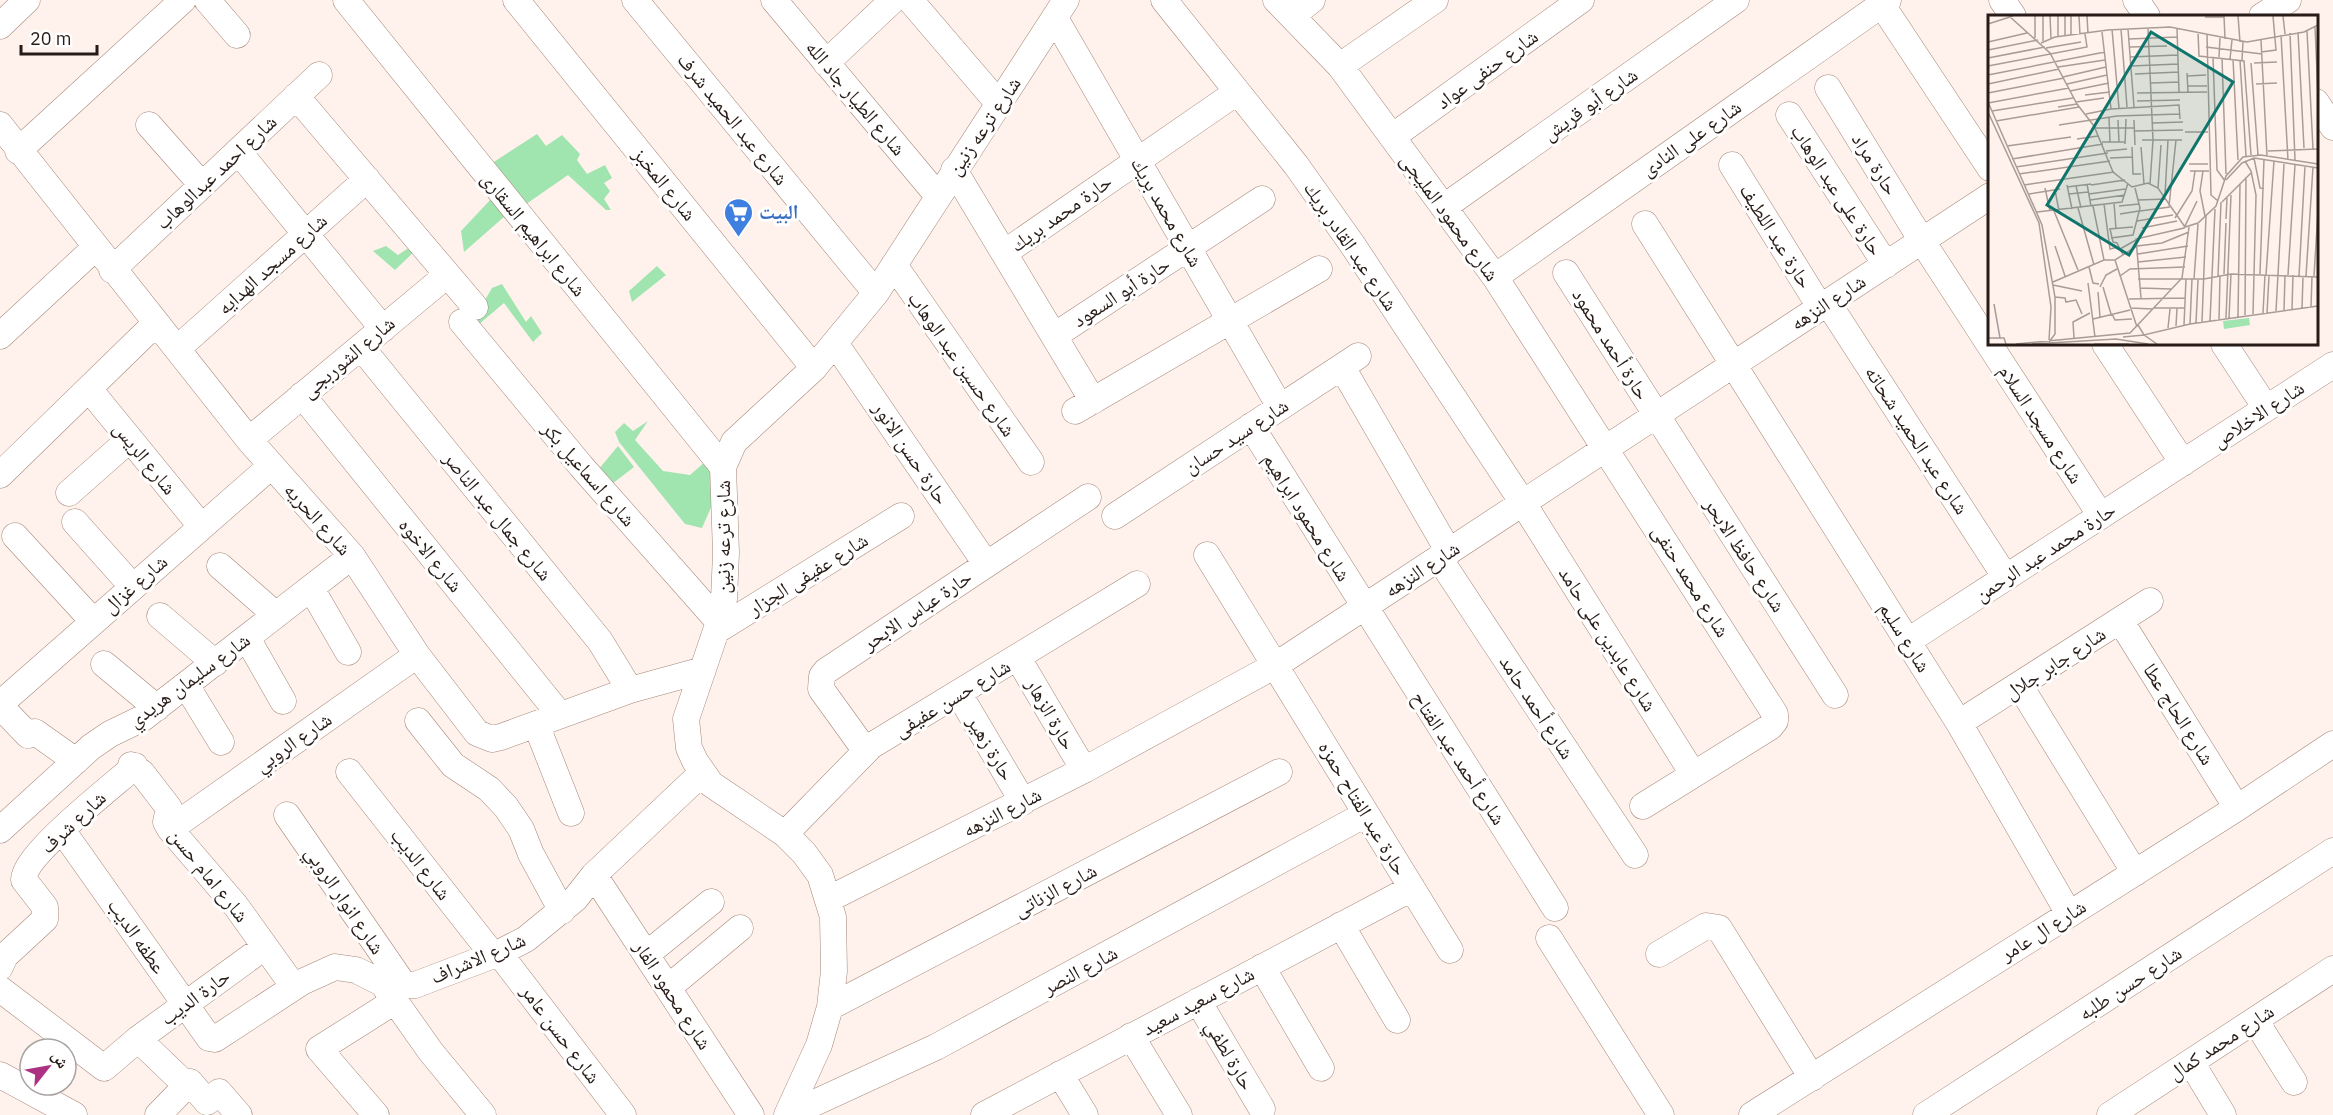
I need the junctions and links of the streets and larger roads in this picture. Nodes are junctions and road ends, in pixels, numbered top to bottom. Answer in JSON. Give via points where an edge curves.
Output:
{"nodes":[{"id":1,"x":27,"y":0,"type":"edge"},
{"id":2,"x":183,"y":0,"type":"edge"},
{"id":3,"x":207,"y":0,"type":"edge"},
{"id":4,"x":346,"y":0,"type":"edge"},
{"id":5,"x":516,"y":0,"type":"edge"},
{"id":6,"x":635,"y":0,"type":"edge"},
{"id":7,"x":774,"y":0,"type":"edge"},
{"id":8,"x":893,"y":0,"type":"edge"},
{"id":9,"x":910,"y":0,"type":"edge"},
{"id":10,"x":1164,"y":0,"type":"edge"},
{"id":11,"x":1435,"y":0,"type":"edge"},
{"id":12,"x":1581,"y":0,"type":"edge"},
{"id":13,"x":1736,"y":0,"type":"edge"},
{"id":14,"x":2002,"y":0,"type":"edge"},
{"id":15,"x":2136,"y":0,"type":"edge"},
{"id":16,"x":2248,"y":0,"type":"edge"},
{"id":17,"x":2288,"y":0,"type":"edge"},
{"id":18,"x":1885,"y":2,"type":"edge"},
{"id":19,"x":1294,"y":5,"type":"edge"},
{"id":20,"x":1060,"y":9,"type":"edge"},
{"id":21,"x":2012,"y":15,"type":"edge"},
{"id":22,"x":2146,"y":15,"type":"edge"},
{"id":23,"x":2260,"y":15,"type":"edge"},
{"id":24,"x":2263,"y":15,"type":"edge"},
{"id":25,"x":0,"y":26,"type":"edge"},
{"id":26,"x":237,"y":35,"type":"dead end"},
{"id":27,"x":826,"y":63,"type":"junction"},
{"id":28,"x":1340,"y":66,"type":"junction"},
{"id":29,"x":319,"y":75,"type":"dead end"},
{"id":30,"x":1828,"y":88,"type":"dead end"},
{"id":31,"x":1237,"y":92,"type":"junction"},
{"id":32,"x":296,"y":96,"type":"junction"},
{"id":33,"x":999,"y":104,"type":"junction"},
{"id":34,"x":2318,"y":105,"type":"edge"},
{"id":35,"x":1789,"y":115,"type":"dead end"},
{"id":36,"x":149,"y":125,"type":"dead end"},
{"id":37,"x":0,"y":126,"type":"edge"},
{"id":38,"x":2333,"y":126,"type":"edge"},
{"id":39,"x":1392,"y":137,"type":"junction"},
{"id":40,"x":18,"y":151,"type":"junction"},
{"id":41,"x":238,"y":151,"type":"junction"},
{"id":42,"x":1137,"y":161,"type":"junction"},
{"id":43,"x":1732,"y":165,"type":"dead end"},
{"id":44,"x":1988,"y":166,"type":"edge"},
{"id":45,"x":954,"y":170,"type":"junction"},
{"id":46,"x":367,"y":179,"type":"junction"},
{"id":47,"x":202,"y":185,"type":"junction"},
{"id":48,"x":938,"y":196,"type":"junction"},
{"id":49,"x":1988,"y":197,"type":"edge"},
{"id":50,"x":1262,"y":199,"type":"dead end"},
{"id":51,"x":1444,"y":207,"type":"junction"},
{"id":52,"x":1644,"y":224,"type":"dead end"},
{"id":53,"x":306,"y":234,"type":"junction"},
{"id":54,"x":1922,"y":241,"type":"junction"},
{"id":55,"x":95,"y":248,"type":"junction"},
{"id":56,"x":1188,"y":248,"type":"junction"},
{"id":57,"x":1004,"y":253,"type":"junction"},
{"id":58,"x":894,"y":265,"type":"junction"},
{"id":59,"x":1886,"y":265,"type":"junction"},
{"id":60,"x":1319,"y":269,"type":"dead end"},
{"id":61,"x":112,"y":270,"type":"junction"},
{"id":62,"x":1566,"y":273,"type":"dead end"},
{"id":63,"x":447,"y":275,"type":"junction"},
{"id":64,"x":1495,"y":277,"type":"junction"},
{"id":65,"x":876,"y":293,"type":"junction"},
{"id":66,"x":1824,"y":305,"type":"junction"},
{"id":67,"x":1230,"y":321,"type":"junction"},
{"id":68,"x":156,"y":323,"type":"junction"},
{"id":69,"x":382,"y":329,"type":"junction"},
{"id":70,"x":0,"y":336,"type":"edge"},
{"id":71,"x":1054,"y":336,"type":"junction"},
{"id":72,"x":1988,"y":342,"type":"edge"},
{"id":73,"x":836,"y":343,"type":"junction"},
{"id":74,"x":1990,"y":345,"type":"edge"},
{"id":75,"x":2105,"y":345,"type":"edge"},
{"id":76,"x":2225,"y":345,"type":"edge"},
{"id":77,"x":361,"y":347,"type":"junction"},
{"id":78,"x":177,"y":349,"type":"junction"},
{"id":79,"x":1350,"y":362,"type":"joint"},
{"id":80,"x":1734,"y":364,"type":"junction"},
{"id":81,"x":2333,"y":365,"type":"edge"},
{"id":82,"x":814,"y":368,"type":"junction"},
{"id":83,"x":89,"y":389,"type":"junction"},
{"id":84,"x":302,"y":395,"type":"junction"},
{"id":85,"x":1280,"y":407,"type":"junction"},
{"id":86,"x":2266,"y":408,"type":"junction"},
{"id":87,"x":1656,"y":415,"type":"junction"},
{"id":88,"x":1251,"y":426,"type":"junction"},
{"id":89,"x":130,"y":440,"type":"junction"},
{"id":90,"x":249,"y":440,"type":"junction"},
{"id":91,"x":1606,"y":448,"type":"junction"},
{"id":92,"x":1031,"y":462,"type":"dead end"},
{"id":93,"x":2183,"y":463,"type":"junction"},
{"id":94,"x":271,"y":466,"type":"junction"},
{"id":95,"x":723,"y":468,"type":"junction"},
{"id":96,"x":0,"y":475,"type":"edge"},
{"id":97,"x":69,"y":493,"type":"dead end"},
{"id":98,"x":1088,"y":496,"type":"dead end"},
{"id":99,"x":1523,"y":503,"type":"junction"},
{"id":100,"x":901,"y":516,"type":"dead end"},
{"id":101,"x":1115,"y":516,"type":"dead end"},
{"id":102,"x":2101,"y":516,"type":"junction"},
{"id":103,"x":75,"y":522,"type":"dead end"},
{"id":104,"x":201,"y":526,"type":"junction"},
{"id":105,"x":15,"y":536,"type":"dead end"},
{"id":106,"x":1207,"y":555,"type":"dead end"},
{"id":107,"x":1444,"y":555,"type":"junction"},
{"id":108,"x":352,"y":556,"type":"junction"},
{"id":109,"x":986,"y":564,"type":"junction"},
{"id":110,"x":220,"y":566,"type":"dead end"},
{"id":111,"x":2006,"y":578,"type":"junction"},
{"id":112,"x":1137,"y":584,"type":"dead end"},
{"id":113,"x":132,"y":586,"type":"junction"},
{"id":114,"x":311,"y":588,"type":"junction"},
{"id":115,"x":2150,"y":601,"type":"dead end"},
{"id":116,"x":1364,"y":608,"type":"junction"},
{"id":117,"x":276,"y":615,"type":"junction"},
{"id":118,"x":160,"y":616,"type":"dead end"},
{"id":119,"x":2120,"y":620,"type":"junction"},
{"id":120,"x":93,"y":621,"type":"junction"},
{"id":121,"x":717,"y":627,"type":"junction"},
{"id":122,"x":247,"y":638,"type":"junction"},
{"id":123,"x":1908,"y":641,"type":"junction"},
{"id":124,"x":348,"y":652,"type":"dead end"},
{"id":125,"x":417,"y":655,"type":"junction"},
{"id":126,"x":1018,"y":658,"type":"junction"},
{"id":127,"x":215,"y":663,"type":"junction"},
{"id":128,"x":104,"y":664,"type":"dead end"},
{"id":129,"x":1276,"y":665,"type":"junction"},
{"id":130,"x":703,"y":670,"type":"junction"},
{"id":131,"x":186,"y":685,"type":"junction"},
{"id":132,"x":2020,"y":686,"type":"junction"},
{"id":133,"x":630,"y":690,"type":"junction"},
{"id":134,"x":959,"y":694,"type":"junction"},
{"id":135,"x":1834,"y":694,"type":"dead end"},
{"id":136,"x":283,"y":701,"type":"dead end"},
{"id":137,"x":1,"y":702,"type":"edge"},
{"id":138,"x":157,"y":708,"type":"junction"},
{"id":139,"x":560,"y":715,"type":"junction"},
{"id":140,"x":418,"y":721,"type":"dead end"},
{"id":141,"x":1959,"y":723,"type":"junction"},
{"id":142,"x":536,"y":724,"type":"junction"},
{"id":143,"x":221,"y":742,"type":"dead end"},
{"id":144,"x":2333,"y":744,"type":"edge"},
{"id":145,"x":865,"y":750,"type":"junction"},
{"id":146,"x":76,"y":761,"type":"junction"},
{"id":147,"x":133,"y":766,"type":"joint"},
{"id":148,"x":1084,"y":770,"type":"junction"},
{"id":149,"x":349,"y":772,"type":"dead end"},
{"id":150,"x":1279,"y":772,"type":"dead end"},
{"id":151,"x":702,"y":773,"type":"junction"},
{"id":152,"x":1693,"y":774,"type":"junction"},
{"id":153,"x":1023,"y":802,"type":"junction"},
{"id":154,"x":1643,"y":806,"type":"dead end"},
{"id":155,"x":2237,"y":808,"type":"junction"},
{"id":156,"x":571,"y":813,"type":"dead end"},
{"id":157,"x":287,"y":814,"type":"dead end"},
{"id":158,"x":1366,"y":814,"type":"junction"},
{"id":159,"x":0,"y":829,"type":"edge"},
{"id":160,"x":170,"y":829,"type":"junction"},
{"id":161,"x":62,"y":830,"type":"junction"},
{"id":162,"x":785,"y":834,"type":"junction"},
{"id":163,"x":2333,"y":851,"type":"edge"},
{"id":164,"x":1635,"y":855,"type":"dead end"},
{"id":165,"x":2135,"y":873,"type":"junction"},
{"id":166,"x":594,"y":875,"type":"junction"},
{"id":167,"x":1412,"y":888,"type":"junction"},
{"id":168,"x":830,"y":899,"type":"junction"},
{"id":169,"x":711,"y":902,"type":"dead end"},
{"id":170,"x":1555,"y":908,"type":"dead end"},
{"id":171,"x":562,"y":911,"type":"junction"},
{"id":172,"x":2069,"y":914,"type":"junction"},
{"id":173,"x":1341,"y":925,"type":"junction"},
{"id":174,"x":740,"y":928,"type":"dead end"},
{"id":175,"x":1549,"y":938,"type":"dead end"},
{"id":176,"x":1450,"y":950,"type":"dead end"},
{"id":177,"x":496,"y":954,"type":"junction"},
{"id":178,"x":646,"y":954,"type":"junction"},
{"id":179,"x":1659,"y":954,"type":"dead end"},
{"id":180,"x":252,"y":956,"type":"dead end"},
{"id":181,"x":2,"y":958,"type":"edge"},
{"id":182,"x":1262,"y":967,"type":"junction"},
{"id":183,"x":2333,"y":970,"type":"edge"},
{"id":184,"x":294,"y":987,"type":"junction"},
{"id":185,"x":669,"y":987,"type":"junction"},
{"id":186,"x":0,"y":989,"type":"edge"},
{"id":187,"x":394,"y":990,"type":"junction"},
{"id":188,"x":1198,"y":1001,"type":"junction"},
{"id":189,"x":184,"y":1003,"type":"junction"},
{"id":190,"x":830,"y":1007,"type":"junction"},
{"id":191,"x":1397,"y":1020,"type":"dead end"},
{"id":192,"x":2255,"y":1020,"type":"junction"},
{"id":193,"x":1131,"y":1036,"type":"junction"},
{"id":194,"x":138,"y":1039,"type":"junction"},
{"id":195,"x":2191,"y":1062,"type":"junction"},
{"id":196,"x":1321,"y":1068,"type":"dead end"},
{"id":197,"x":1060,"y":1074,"type":"junction"},
{"id":198,"x":0,"y":1075,"type":"edge"},
{"id":199,"x":1812,"y":1078,"type":"junction"},
{"id":200,"x":2294,"y":1082,"type":"dead end"},
{"id":201,"x":197,"y":1094,"type":"junction"},
{"id":202,"x":1262,"y":1109,"type":"dead end"},
{"id":203,"x":990,"y":1113,"type":"edge"},
{"id":204,"x":2119,"y":1113,"type":"edge"},
{"id":205,"x":74,"y":1115,"type":"edge"},
{"id":206,"x":158,"y":1115,"type":"edge"},
{"id":207,"x":239,"y":1115,"type":"edge"},
{"id":208,"x":376,"y":1115,"type":"edge"},
{"id":209,"x":483,"y":1115,"type":"edge"},
{"id":210,"x":623,"y":1115,"type":"edge"},
{"id":211,"x":751,"y":1115,"type":"edge"},
{"id":212,"x":787,"y":1115,"type":"edge"},
{"id":213,"x":1085,"y":1115,"type":"edge"},
{"id":214,"x":1179,"y":1115,"type":"edge"},
{"id":215,"x":1661,"y":1115,"type":"edge"},
{"id":216,"x":1752,"y":1115,"type":"edge"},
{"id":217,"x":1926,"y":1115,"type":"edge"},
{"id":218,"x":2223,"y":1115,"type":"edge"}],
"edges":[{"from":1,"to":25,"type":"street"},
{"from":2,"to":40,"type":"street"},
{"from":3,"to":26,"type":"street"},
{"from":4,"to":95,"type":"street","name":"شارع ابراهيم السقارى"},
{"from":5,"to":82,"type":"street","name":"شارع المخبز"},
{"from":6,"to":65,"type":"street","name":"شارع عبد الحميد شرف"},
{"from":7,"to":27,"type":"street","name":"شارع الطيار جاد الله"},
{"from":8,"to":27,"type":"street"},
{"from":9,"to":33,"type":"street"},
{"from":10,"to":31,"type":"street","name":"شارع عبد القادر بريك"},
{"from":11,"to":28,"type":"street"},
{"from":12,"to":39,"type":"street","name":"شارع حنفى عواد"},
{"from":13,"to":51,"type":"street","name":"شارع أبو قريش"},
{"from":14,"to":21,"type":"street"},
{"from":15,"to":22,"type":"street"},
{"from":16,"to":23,"type":"street"},
{"from":17,"to":24,"type":"street"},
{"from":18,"to":44,"type":"street"},
{"from":18,"to":64,"type":"street","name":"شارع على النادى"},
{"from":19,"to":28,"type":"street","name":"شارع محمود المليجى"},
{"from":20,"to":33,"type":"street","name":"شارع ترعه زنين"},
{"from":20,"to":42,"type":"street","name":"شارع محمد بريك"},
{"from":27,"to":48,"type":"street","name":"شارع الطيار جاد الله"},
{"from":28,"to":39,"type":"street","name":"شارع محمود المليجى"},
{"from":29,"to":32,"type":"street","name":"شارع احمد عبدالوهاب"},
{"from":30,"to":54,"type":"street","name":"حارة مراد"},
{"from":31,"to":42,"type":"street","name":"حارة محمد بريك"},
{"from":31,"to":99,"type":"street","name":"شارع عبد القادر بريك","via":[[1346,236]]},
{"from":32,"to":41,"type":"street","name":"شارع احمد عبدالوهاب"},
{"from":32,"to":46,"type":"street","name":"شارع اسماعيل بكر"},
{"from":33,"to":45,"type":"street","name":"شارع ترعه زنين"},
{"from":34,"to":38,"type":"street"},
{"from":35,"to":59,"type":"street","name":"حارة على عبد الوهاب"},
{"from":36,"to":47,"type":"street"},
{"from":37,"to":40,"type":"street","name":"شارع الحريه"},
{"from":39,"to":51,"type":"street","name":"شارع محمود المليجى"},
{"from":40,"to":55,"type":"street","name":"شارع الحريه"},
{"from":41,"to":47,"type":"street","name":"شارع احمد عبدالوهاب"},
{"from":41,"to":53,"type":"street"},
{"from":42,"to":56,"type":"street","name":"شارع محمد بريك"},
{"from":42,"to":57,"type":"street","name":"حارة محمد بريك"},
{"from":43,"to":66,"type":"street","name":"حارة عبد اللطيف"},
{"from":45,"to":48,"type":"street","name":"شارع ترعه زنين"},
{"from":45,"to":57,"type":"street"},
{"from":46,"to":53,"type":"street","name":"شارع مسجد الهدايه"},
{"from":46,"to":63,"type":"street","name":"شارع اسماعيل بكر"},
{"from":47,"to":61,"type":"street","name":"شارع احمد عبدالوهاب"},
{"from":48,"to":58,"type":"street","name":"شارع ترعه زنين"},
{"from":49,"to":54,"type":"street","name":"شارع النزهه"},
{"from":50,"to":56,"type":"street","name":"حارة أبو السعود"},
{"from":51,"to":64,"type":"street","name":"شارع محمود المليجى"},
{"from":52,"to":80,"type":"street","name":"شارع سليم"},
{"from":53,"to":69,"type":"street"},
{"from":53,"to":78,"type":"street","name":"شارع مسجد الهدايه"},
{"from":54,"to":59,"type":"street","name":"شارع النزهه"},
{"from":54,"to":72,"type":"street","name":"شارع مسجد السلام"},
{"from":55,"to":61,"type":"street","name":"شارع الحريه"},
{"from":55,"to":70,"type":"street"},
{"from":56,"to":67,"type":"street","name":"شارع محمد بريك"},
{"from":56,"to":71,"type":"street","name":"حارة أبو السعود"},
{"from":57,"to":71,"type":"street"},
{"from":58,"to":65,"type":"street","name":"شارع ترعه زنين"},
{"from":58,"to":92,"type":"street","name":"شارع حسين عبد الوهاب"},
{"from":59,"to":66,"type":"street","name":"شارع النزهه"},
{"from":60,"to":67,"type":"street"},
{"from":61,"to":68,"type":"street","name":"شارع الحريه"},
{"from":62,"to":87,"type":"street","name":"حارة أحمد محمود"},
{"from":63,"to":69,"type":"street","name":"شارع الشوربجى"},
{"from":63,"to":121,"type":"street","name":"شارع اسماعيل بكر","via":[[469,315],[581,466]]},
{"from":64,"to":91,"type":"street","name":"شارع محمود المليجى"},
{"from":65,"to":73,"type":"street","name":"شارع ترعه زنين"},
{"from":66,"to":80,"type":"street","name":"شارع النزهه"},
{"from":66,"to":111,"type":"street","name":"شارع عبد الحميد شحاته"},
{"from":67,"to":71,"type":"street","via":[[1084,406]]},
{"from":67,"to":85,"type":"street","name":"شارع محمد بريك"},
{"from":68,"to":78,"type":"street","name":"شارع الحريه"},
{"from":68,"to":83,"type":"street"},
{"from":69,"to":77,"type":"street","name":"شارع الشوربجى"},
{"from":73,"to":82,"type":"street","name":"شارع ترعه زنين"},
{"from":73,"to":109,"type":"street","name":"حارة حسن الانور"},
{"from":74,"to":102,"type":"street","name":"شارع مسجد السلام"},
{"from":75,"to":93,"type":"street"},
{"from":76,"to":86,"type":"street"},
{"from":77,"to":84,"type":"street","name":"شارع الشوربجى"},
{"from":77,"to":133,"type":"street","name":"شارع جمال عبد الناصر","via":[[600,641]]},
{"from":78,"to":90,"type":"street","name":"شارع الحريه"},
{"from":79,"to":85,"type":"street","name":"شارع سيد حسان"},
{"from":79,"to":107,"type":"street","name":"شارع أحمد حامد"},
{"from":80,"to":87,"type":"street","name":"شارع النزهه"},
{"from":80,"to":123,"type":"street","name":"شارع سليم"},
{"from":81,"to":86,"type":"street","name":"شارع الاخلاص"},
{"from":82,"to":95,"type":"street","name":"شارع ترعه زنين","via":[[734,442]]},
{"from":83,"to":89,"type":"street","name":"شارع الريس"},
{"from":83,"to":96,"type":"street"},
{"from":84,"to":90,"type":"street","name":"شارع الشوربجى"},
{"from":84,"to":139,"type":"street","name":"شارع الاخوه"},
{"from":85,"to":88,"type":"street","name":"شارع سيد حسان"},
{"from":86,"to":93,"type":"street","name":"شارع الاخلاص"},
{"from":87,"to":91,"type":"street","name":"شارع النزهه"},
{"from":87,"to":135,"type":"street","name":"شارع حافظ الابحر"},
{"from":88,"to":101,"type":"street","name":"شارع سيد حسان"},
{"from":88,"to":116,"type":"street","name":"شارع محمود ابراهيم"},
{"from":89,"to":97,"type":"street"},
{"from":89,"to":104,"type":"street","name":"شارع الريس"},
{"from":90,"to":94,"type":"street","name":"شارع الحريه"},
{"from":91,"to":99,"type":"street","name":"شارع النزهه"},
{"from":91,"to":152,"type":"street","name":"شارع محمد حنفى","via":[[1775,714],[1770,727]]},
{"from":93,"to":102,"type":"street","name":"حارة محمد عبد الرحمن"},
{"from":94,"to":104,"type":"street","name":"شارع غزال"},
{"from":94,"to":108,"type":"street","name":"شارع الحريه"},
{"from":95,"to":121,"type":"street","name":"شارع ترعه زنين","via":[[726,576]]},
{"from":98,"to":109,"type":"street","name":"حارة عباس الابحر"},
{"from":99,"to":107,"type":"street","name":"شارع النزهه"},
{"from":99,"to":152,"type":"street","name":"شارع عابدين على حامد"},
{"from":100,"to":121,"type":"street","name":"شارع عفيفى الجزار"},
{"from":102,"to":111,"type":"street","name":"حارة محمد عبد الرحمن"},
{"from":103,"to":113,"type":"street"},
{"from":104,"to":113,"type":"street","name":"شارع غزال"},
{"from":105,"to":120,"type":"street"},
{"from":106,"to":129,"type":"street","name":"حارة عبد الفتاح حمزه"},
{"from":107,"to":116,"type":"street","name":"شارع النزهه"},
{"from":107,"to":164,"type":"street","name":"شارع أحمد حامد"},
{"from":108,"to":114,"type":"street","name":"شارع سليمان هريدي"},
{"from":108,"to":125,"type":"street","name":"شارع الحريه"},
{"from":109,"to":145,"type":"street","name":"حارة عباس الابحر","via":[[822,676],[821,689]]},
{"from":110,"to":117,"type":"street"},
{"from":111,"to":123,"type":"street","name":"حارة محمد عبد الرحمن"},
{"from":112,"to":126,"type":"street","name":"شارع حسن عفيفى"},
{"from":113,"to":120,"type":"street","name":"شارع غزال"},
{"from":114,"to":117,"type":"street","name":"شارع سليمان هريدي"},
{"from":114,"to":124,"type":"street"},
{"from":115,"to":119,"type":"street","name":"شارع جابر جلال"},
{"from":116,"to":129,"type":"street","name":"شارع النزهه"},
{"from":116,"to":170,"type":"street","name":"شارع أحمد عبد الفتاح"},
{"from":117,"to":122,"type":"street","name":"شارع سليمان هريدي"},
{"from":118,"to":127,"type":"street"},
{"from":119,"to":132,"type":"street","name":"شارع جابر جلال"},
{"from":119,"to":155,"type":"street","name":"شارع الحاج عطا"},
{"from":120,"to":137,"type":"street","name":"شارع غزال"},
{"from":121,"to":130,"type":"street","name":"شارع ترعه زنين"},
{"from":122,"to":127,"type":"street","name":"شارع سليمان هريدي"},
{"from":122,"to":136,"type":"street"},
{"from":123,"to":141,"type":"street","name":"شارع سليم"},
{"from":125,"to":142,"type":"street","name":"شارع الحريه","via":[[483,737],[501,737]]},
{"from":125,"to":160,"type":"street","name":"شارع الروبي"},
{"from":126,"to":134,"type":"street","name":"شارع حسن عفيفى"},
{"from":126,"to":148,"type":"street","name":"حارة الزهار"},
{"from":127,"to":131,"type":"street","name":"شارع سليمان هريدي"},
{"from":128,"to":138,"type":"street"},
{"from":129,"to":148,"type":"street","name":"شارع النزهه"},
{"from":129,"to":158,"type":"street","name":"حارة عبد الفتاح حمزه"},
{"from":130,"to":133,"type":"street","name":"شارع الحريه"},
{"from":130,"to":151,"type":"street","name":"شارع ترعه زنين","via":[[686,719],[689,748]]},
{"from":131,"to":138,"type":"street","name":"شارع سليمان هريدي"},
{"from":131,"to":143,"type":"street"},
{"from":132,"to":141,"type":"street","name":"شارع جابر جلال"},
{"from":132,"to":165,"type":"street"},
{"from":133,"to":139,"type":"street","name":"شارع الحريه"},
{"from":134,"to":145,"type":"street","name":"شارع حسن عفيفى"},
{"from":134,"to":153,"type":"street","name":"حارة زهير"},
{"from":137,"to":146,"type":"street","via":[[28,735],[35,732]]},
{"from":138,"to":146,"type":"street","name":"شارع سليمان هريدي","via":[[110,734]]},
{"from":139,"to":142,"type":"street","name":"شارع الحريه"},
{"from":140,"to":171,"type":"street","via":[[453,765],[489,789],[506,807]]},
{"from":141,"to":172,"type":"street","name":"شارع سليم"},
{"from":142,"to":156,"type":"street"},
{"from":144,"to":155,"type":"street","name":"شارع ال عامر"},
{"from":145,"to":162,"type":"street","name":"شارع حسن عفيفى"},
{"from":146,"to":159,"type":"street","name":"شارع سليمان هريدي"},
{"from":147,"to":160,"type":"street","name":"شارع امام حسن","via":[[169,808],[166,822]]},
{"from":147,"to":161,"type":"street","name":"شارع شرف"},
{"from":148,"to":153,"type":"street","name":"شارع النزهه"},
{"from":149,"to":177,"type":"street","name":"شارع الديب"},
{"from":150,"to":190,"type":"street","name":"شارع الزناتى"},
{"from":151,"to":162,"type":"street","name":"شارع ترعه زنين","via":[[722,793]]},
{"from":151,"to":166,"type":"street","name":"شارع الاشراف"},
{"from":152,"to":154,"type":"street"},
{"from":153,"to":168,"type":"street","name":"شارع النزهه"},
{"from":155,"to":165,"type":"street","name":"شارع ال عامر"},
{"from":157,"to":187,"type":"street","name":"شارع انوار الروبي"},
{"from":158,"to":167,"type":"street","name":"حارة عبد الفتاح حمزه"},
{"from":158,"to":212,"type":"street","name":"شارع النصر","via":[[936,1047]]},
{"from":160,"to":184,"type":"street","name":"شارع امام حسن","via":[[236,906]]},
{"from":161,"to":181,"type":"street","name":"شارع شرف","via":[[48,841],[23,876],[45,907],[45,919]]},
{"from":161,"to":189,"type":"street","name":"عطفه الديب"},
{"from":162,"to":168,"type":"street","name":"شارع ترعه زنين","via":[[820,875]]},
{"from":163,"to":217,"type":"street","name":"شارع حسن طلبه"},
{"from":165,"to":172,"type":"street","name":"شارع ال عامر"},
{"from":166,"to":171,"type":"street","name":"شارع الاشراف"},
{"from":166,"to":178,"type":"street","name":"شارع محمود الفار"},
{"from":167,"to":173,"type":"street","name":"شارع سعيد سعيد"},
{"from":167,"to":176,"type":"street","name":"حارة عبد الفتاح حمزه"},
{"from":168,"to":190,"type":"street","name":"شارع ترعه زنين","via":[[834,971]]},
{"from":169,"to":178,"type":"street"},
{"from":171,"to":177,"type":"street","name":"شارع الاشراف","via":[[526,939]]},
{"from":172,"to":199,"type":"street","name":"شارع ال عامر"},
{"from":173,"to":182,"type":"street","name":"شارع سعيد سعيد"},
{"from":173,"to":191,"type":"street"},
{"from":174,"to":185,"type":"street"},
{"from":175,"to":215,"type":"street"},
{"from":177,"to":187,"type":"street","name":"شارع الاشراف"},
{"from":177,"to":210,"type":"street","name":"شارع حسن عامر"},
{"from":178,"to":185,"type":"street","name":"شارع محمود الفار"},
{"from":179,"to":199,"type":"street","via":[[1706,926],[1719,928]]},
{"from":180,"to":189,"type":"street","name":"حارة الديب"},
{"from":182,"to":188,"type":"street","name":"شارع سعيد سعيد"},
{"from":182,"to":196,"type":"street"},
{"from":183,"to":192,"type":"street","name":"شارع محمد كمال"},
{"from":184,"to":187,"type":"street","via":[[335,967],[356,970]]},
{"from":184,"to":189,"type":"street","name":"عطفه الديب","via":[[215,1039],[208,1038]]},
{"from":185,"to":211,"type":"street","name":"شارع محمود الفار"},
{"from":186,"to":194,"type":"street","name":"حارة الديب","via":[[104,1068]]},
{"from":187,"to":208,"type":"street","name":"شارع الاشراف","via":[[319,1049]]},
{"from":187,"to":209,"type":"street","name":"شارع انوار الروبي","via":[[432,1052]]},
{"from":188,"to":193,"type":"street","name":"شارع سعيد سعيد"},
{"from":188,"to":202,"type":"street","name":"حارة لطفي"},
{"from":189,"to":194,"type":"street","name":"حارة الديب"},
{"from":190,"to":212,"type":"street","name":"شارع ترعه زنين","via":[[819,1045]]},
{"from":192,"to":195,"type":"street","name":"شارع محمد كمال"},
{"from":192,"to":200,"type":"street"},
{"from":193,"to":197,"type":"street","name":"شارع سعيد سعيد"},
{"from":193,"to":214,"type":"street"},
{"from":194,"to":201,"type":"street"},
{"from":195,"to":204,"type":"street","name":"شارع محمد كمال"},
{"from":195,"to":218,"type":"street"},
{"from":197,"to":203,"type":"street","name":"شارع سعيد سعيد"},
{"from":197,"to":213,"type":"street"},
{"from":198,"to":205,"type":"street"},
{"from":199,"to":216,"type":"street","name":"شارع ال عامر"},
{"from":201,"to":206,"type":"street"},
{"from":201,"to":207,"type":"street","via":[[219,1092]]}]}
